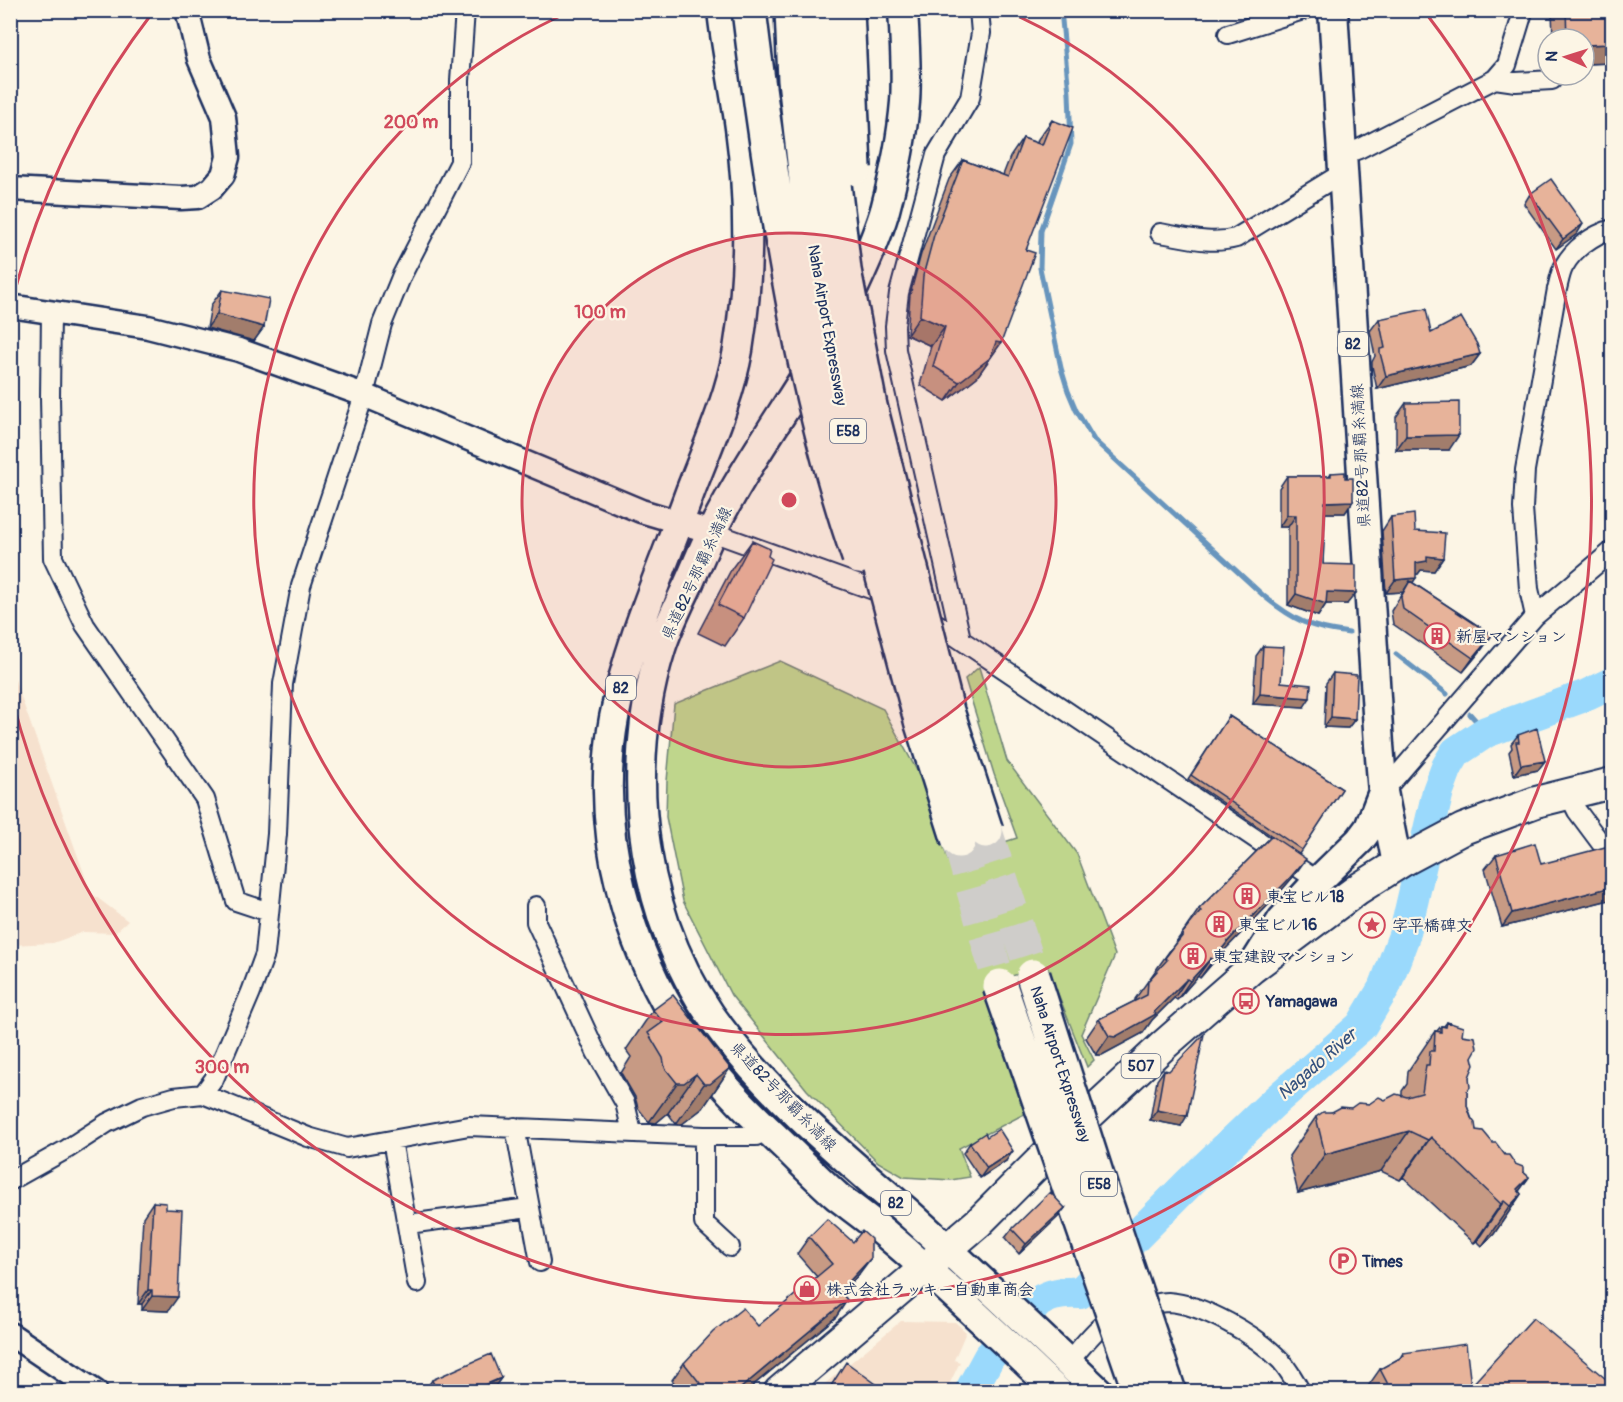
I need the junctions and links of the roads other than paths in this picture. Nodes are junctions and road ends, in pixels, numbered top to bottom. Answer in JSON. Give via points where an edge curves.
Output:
{"nodes":[{"id":1,"x":187,"y":10,"type":"edge"},
{"id":2,"x":465,"y":10,"type":"edge"},
{"id":3,"x":722,"y":10,"type":"edge"},
{"id":4,"x":749,"y":10,"type":"edge"},
{"id":5,"x":792,"y":10,"type":"edge"},
{"id":6,"x":818,"y":10,"type":"edge"},
{"id":7,"x":847,"y":10,"type":"edge"},
{"id":8,"x":903,"y":10,"type":"edge"},
{"id":9,"x":980,"y":10,"type":"edge"},
{"id":10,"x":1303,"y":10,"type":"edge"},
{"id":11,"x":1334,"y":10,"type":"edge"},
{"id":12,"x":1523,"y":12,"type":"dead end"},
{"id":13,"x":1228,"y":34,"type":"dead end"},
{"id":14,"x":1495,"y":79,"type":"junction"},
{"id":15,"x":1536,"y":81,"type":"edge"},
{"id":16,"x":1343,"y":164,"type":"junction"},
{"id":17,"x":10,"y":189,"type":"edge"},
{"id":18,"x":1612,"y":229,"type":"edge"},
{"id":19,"x":1161,"y":233,"type":"dead end"},
{"id":20,"x":10,"y":306,"type":"edge"},
{"id":21,"x":51,"y":312,"type":"junction"},
{"id":22,"x":364,"y":395,"type":"junction"},
{"id":23,"x":679,"y":523,"type":"junction"},
{"id":24,"x":712,"y":532,"type":"junction"},
{"id":25,"x":1612,"y":551,"type":"edge"},
{"id":26,"x":1535,"y":616,"type":"junction"},
{"id":27,"x":961,"y":639,"type":"junction"},
{"id":28,"x":934,"y":717,"type":"junction"},
{"id":29,"x":1612,"y":783,"type":"edge"},
{"id":30,"x":1383,"y":792,"type":"junction"},
{"id":31,"x":1568,"y":793,"type":"junction"},
{"id":32,"x":972,"y":836,"type":"tunnel mouth"},
{"id":33,"x":1612,"y":858,"type":"edge"},
{"id":34,"x":1399,"y":863,"type":"junction"},
{"id":35,"x":1318,"y":881,"type":"junction"},
{"id":36,"x":536,"y":906,"type":"dead end"},
{"id":37,"x":269,"y":912,"type":"junction"},
{"id":38,"x":1252,"y":968,"type":"junction"},
{"id":39,"x":1033,"y":975,"type":"tunnel mouth"},
{"id":40,"x":1000,"y":986,"type":"tunnel mouth"},
{"id":41,"x":203,"y":1094,"type":"junction"},
{"id":42,"x":515,"y":1127,"type":"junction"},
{"id":43,"x":767,"y":1130,"type":"junction"},
{"id":44,"x":632,"y":1132,"type":"junction"},
{"id":45,"x":704,"y":1136,"type":"junction"},
{"id":46,"x":392,"y":1140,"type":"junction"},
{"id":47,"x":10,"y":1181,"type":"edge"},
{"id":48,"x":530,"y":1208,"type":"junction"},
{"id":49,"x":408,"y":1224,"type":"junction"},
{"id":50,"x":730,"y":1247,"type":"dead end"},
{"id":51,"x":936,"y":1259,"type":"junction"},
{"id":52,"x":540,"y":1262,"type":"dead end"},
{"id":53,"x":417,"y":1283,"type":"dead end"},
{"id":54,"x":992,"y":1310,"type":"junction"},
{"id":55,"x":10,"y":1334,"type":"edge"},
{"id":56,"x":1059,"y":1354,"type":"junction"},
{"id":57,"x":96,"y":1392,"type":"edge"},
{"id":58,"x":779,"y":1392,"type":"edge"},
{"id":59,"x":1058,"y":1392,"type":"edge"},
{"id":60,"x":1099,"y":1392,"type":"edge"},
{"id":61,"x":1140,"y":1392,"type":"edge"},
{"id":62,"x":1169,"y":1392,"type":"edge"},
{"id":63,"x":1301,"y":1392,"type":"edge"}],
"edges":[{"from":1,"to":17,"type":"street","via":[[199,59],[224,117],[228,158],[223,175],[212,188],[198,196],[181,198]]},
{"from":2,"to":22,"type":"street","via":[[460,162],[402,275],[382,324]]},
{"from":3,"to":23,"type":"main road","name":"県道82号那覇糸満線","number":"82","via":[[747,206],[746,299],[722,413]]},
{"from":4,"to":28,"type":"highway","bridge":true,"via":[[791,294],[817,415],[842,509]]},
{"from":5,"to":28,"type":"highway","name":"Naha Airport Expressway","number":"E58","bridge":true,"via":[[795,80],[813,243],[842,407],[879,562]]},
{"from":6,"to":28,"type":"highway","name":"Naha Airport Expressway","number":"E58","bridge":true,"via":[[819,55],[846,281]]},
{"from":7,"to":28,"type":"highway","bridge":true,"via":[[859,222]]},
{"from":8,"to":24,"type":"main road","name":"県道82号那覇糸満線","number":"82","via":[[905,103],[884,211],[874,240],[835,328]]},
{"from":9,"to":27,"type":"street","via":[[981,33],[970,98],[936,155],[899,293],[895,326],[896,350]]},
{"from":10,"to":13,"type":"street"},
{"from":11,"to":16,"type":"main road","name":"県道82号那覇糸満線","number":"82"},
{"from":12,"to":14,"type":"street","via":[[1507,66]]},
{"from":14,"to":15,"type":"street"},
{"from":14,"to":16,"type":"street","via":[[1359,149]]},
{"from":16,"to":19,"type":"street","via":[[1236,238],[1224,242]]},
{"from":16,"to":30,"type":"main road","name":"県道82号那覇糸満線","number":"82"},
{"from":18,"to":26,"type":"street","via":[[1579,248],[1563,267],[1557,290],[1525,470],[1523,508]]},
{"from":20,"to":21,"type":"street"},
{"from":21,"to":22,"type":"street","via":[[148,327],[239,350]]},
{"from":21,"to":37,"type":"street","via":[[53,558],[85,625],[205,799],[236,901]]},
{"from":22,"to":23,"type":"street","via":[[641,512]]},
{"from":22,"to":37,"type":"street","via":[[301,586],[285,673]]},
{"from":23,"to":24,"type":"street"},
{"from":23,"to":43,"type":"main road","name":"県道82号那覇糸満線","number":"82","via":[[634,641],[614,718],[609,752],[612,846],[628,914],[671,1012],[709,1067]]},
{"from":24,"to":27,"type":"street","via":[[904,601]]},
{"from":24,"to":51,"type":"main road","name":"県道82号那覇糸満線","number":"82","via":[[661,649],[640,749],[640,808],[652,878],[670,937],[696,994],[725,1036]]},
{"from":25,"to":26,"type":"street"},
{"from":26,"to":30,"type":"street"},
{"from":27,"to":35,"type":"street"},
{"from":28,"to":32,"type":"highway","name":"Naha Airport Expressway","number":"E58","bridge":true},
{"from":29,"to":31,"type":"highway","number":"507"},
{"from":30,"to":34,"type":"main road","name":"県道82号那覇糸満線","number":"82"},
{"from":30,"to":35,"type":"main road","via":[[1369,828]]},
{"from":31,"to":33,"type":"street"},
{"from":31,"to":34,"type":"highway","number":"507","via":[[1463,829]]},
{"from":34,"to":38,"type":"highway","number":"507"},
{"from":35,"to":38,"type":"main road","via":[[1282,920]]},
{"from":36,"to":44,"type":"street","via":[[536,922],[596,1052],[626,1104]]},
{"from":37,"to":41,"type":"street","via":[[265,954],[255,982],[214,1079]]},
{"from":38,"to":51,"type":"highway","number":"507","via":[[1164,1044]]},
{"from":39,"to":62,"type":"highway","name":"Naha Airport Expressway","number":"E58","bridge":true},
{"from":40,"to":61,"type":"highway","name":"Naha Airport Expressway","number":"E58","bridge":true},
{"from":41,"to":46,"type":"street","via":[[308,1137],[347,1148]]},
{"from":41,"to":47,"type":"street","via":[[142,1106]]},
{"from":42,"to":44,"type":"street"},
{"from":42,"to":46,"type":"street","via":[[469,1126]]},
{"from":42,"to":48,"type":"street"},
{"from":43,"to":45,"type":"street","via":[[756,1136]]},
{"from":43,"to":51,"type":"main road","name":"県道82号那覇糸満線","number":"82","via":[[888,1236]]},
{"from":44,"to":45,"type":"street"},
{"from":45,"to":50,"type":"street","via":[[704,1224]]},
{"from":46,"to":49,"type":"street"},
{"from":48,"to":49,"type":"street"},
{"from":48,"to":52,"type":"street"},
{"from":49,"to":53,"type":"street"},
{"from":51,"to":54,"type":"main road","name":"県道82号那覇糸満線","number":"82"},
{"from":51,"to":58,"type":"highway","number":"507"},
{"from":54,"to":56,"type":"main road","name":"県道82号那覇糸満線","number":"82"},
{"from":54,"to":59,"type":"main road","name":"県道82号那覇糸満線","number":"82","via":[[1031,1367]]},
{"from":55,"to":57,"type":"street"},
{"from":56,"to":60,"type":"main road","name":"県道82号那覇糸満線","number":"82"},
{"from":56,"to":63,"type":"street","via":[[1132,1310],[1165,1302],[1211,1314],[1259,1343],[1281,1361]]}]}
